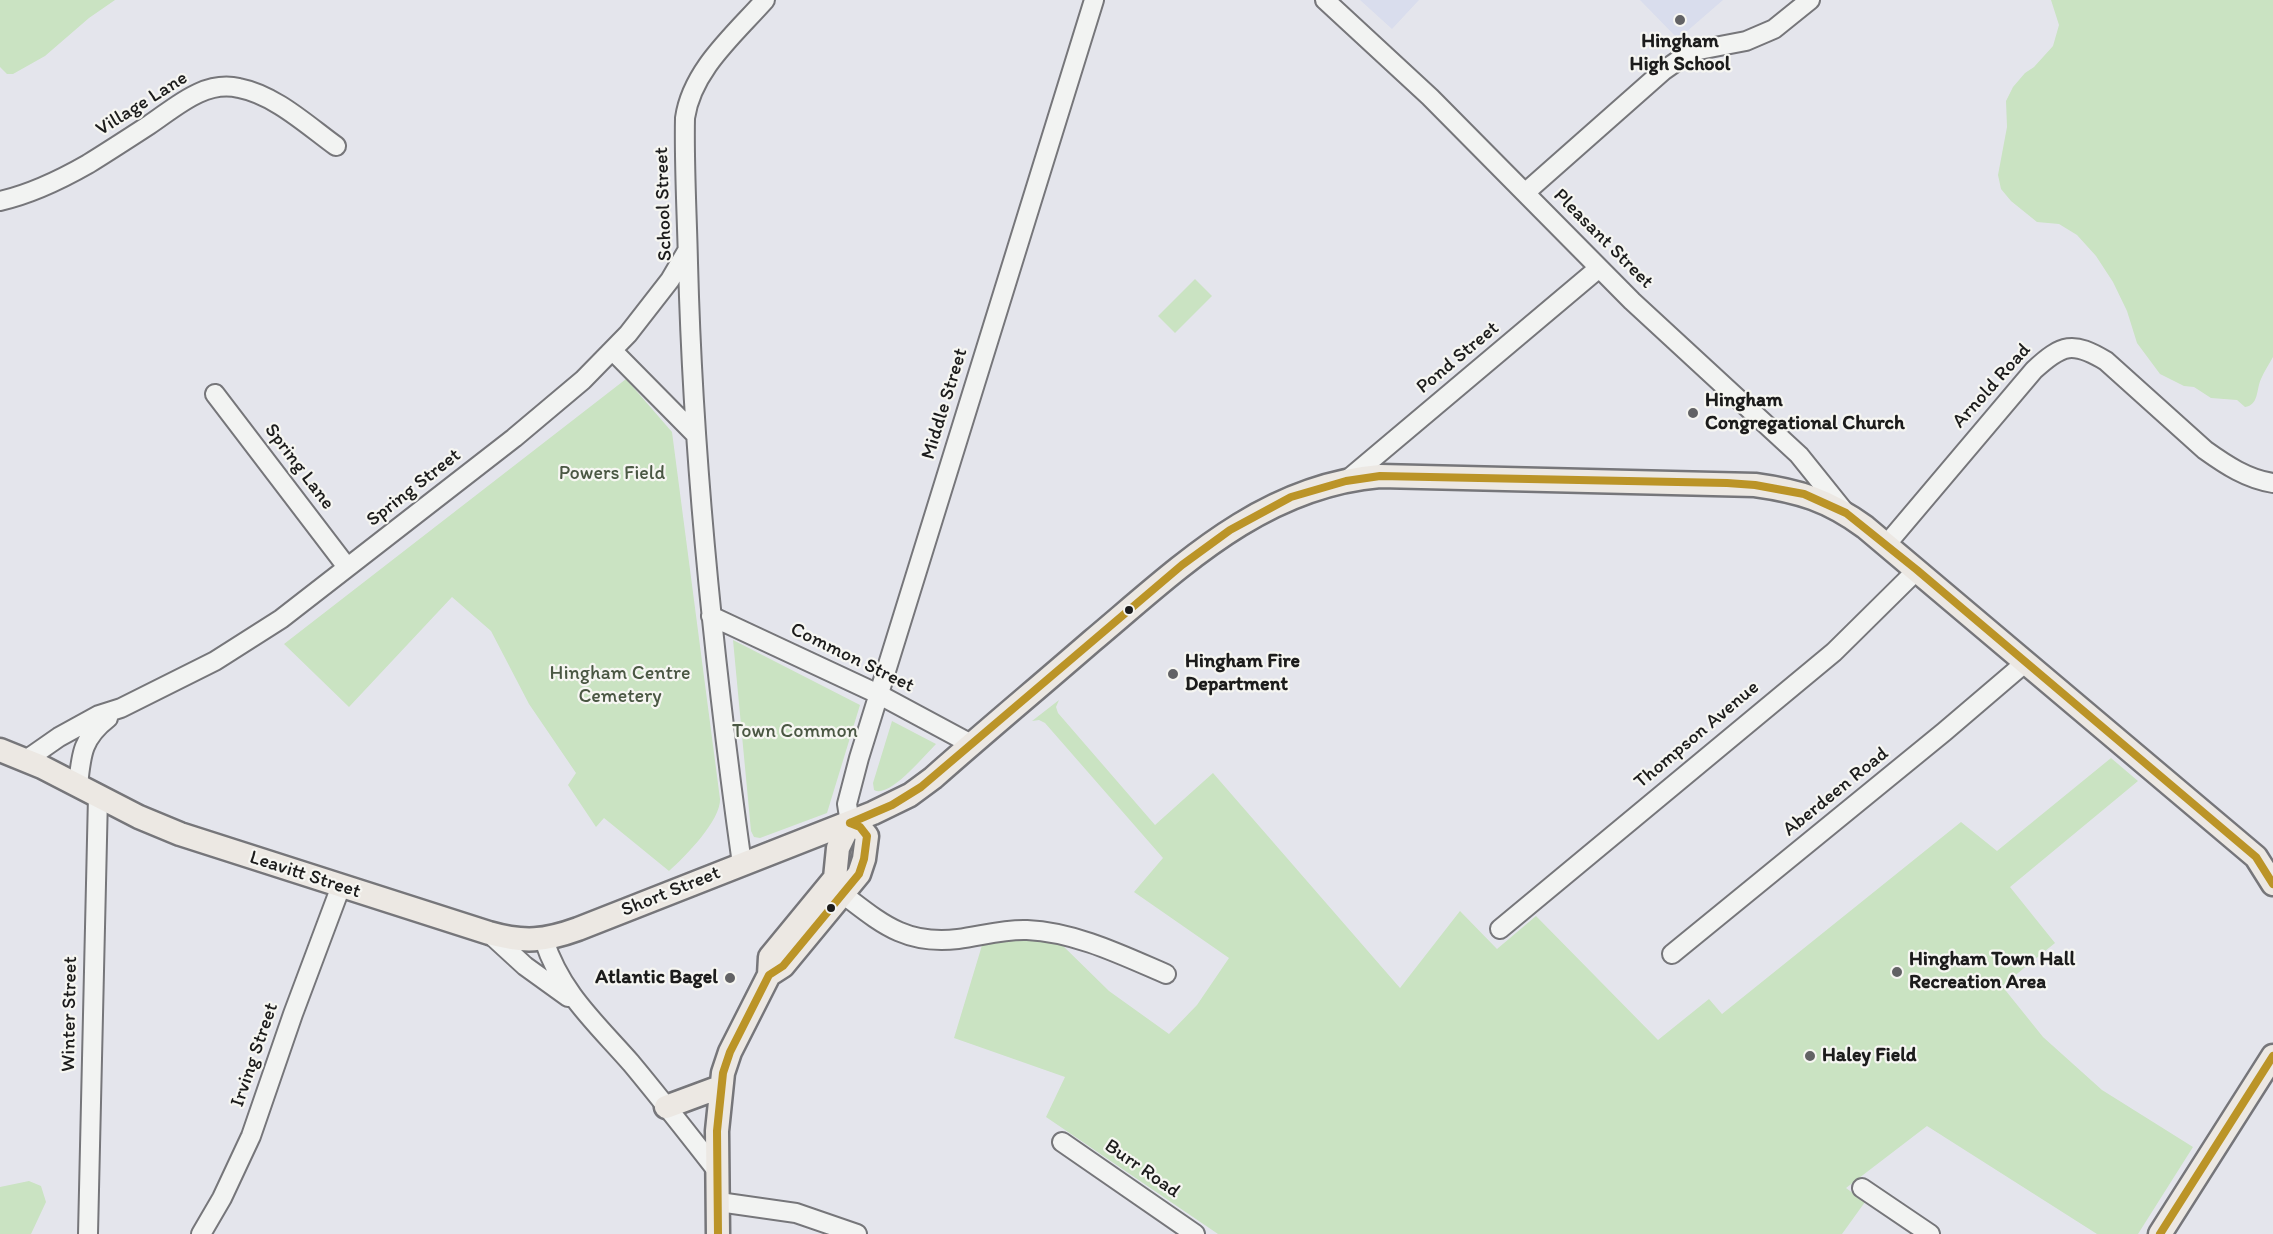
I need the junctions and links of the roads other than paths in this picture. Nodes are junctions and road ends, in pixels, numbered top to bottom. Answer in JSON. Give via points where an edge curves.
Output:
{"nodes":[{"id":1,"x":765,"y":0,"type":"edge"},
{"id":2,"x":1094,"y":0,"type":"edge"},
{"id":3,"x":1325,"y":0,"type":"edge"},
{"id":4,"x":1810,"y":0,"type":"edge"},
{"id":5,"x":336,"y":146,"type":"dead end"},
{"id":6,"x":1526,"y":192,"type":"junction"},
{"id":7,"x":0,"y":201,"type":"edge"},
{"id":8,"x":688,"y":249,"type":"junction"},
{"id":9,"x":1599,"y":268,"type":"junction"},
{"id":10,"x":613,"y":351,"type":"junction"},
{"id":11,"x":215,"y":394,"type":"dead end"},
{"id":12,"x":695,"y":434,"type":"junction"},
{"id":13,"x":1346,"y":481,"type":"junction"},
{"id":14,"x":2273,"y":483,"type":"edge"},
{"id":15,"x":1846,"y":513,"type":"junction"},
{"id":16,"x":1886,"y":545,"type":"junction"},
{"id":17,"x":347,"y":567,"type":"junction"},
{"id":18,"x":1917,"y":570,"type":"junction"},
{"id":19,"x":711,"y":616,"type":"junction"},
{"id":20,"x":2026,"y":662,"type":"junction"},
{"id":21,"x":878,"y":694,"type":"junction"},
{"id":22,"x":121,"y":708,"type":"junction"},
{"id":23,"x":971,"y":744,"type":"junction"},
{"id":24,"x":0,"y":750,"type":"edge"},
{"id":25,"x":26,"y":760,"type":"junction"},
{"id":26,"x":88,"y":791,"type":"junction"},
{"id":27,"x":850,"y":823,"type":"junction"},
{"id":28,"x":2265,"y":862,"type":"edge"},
{"id":29,"x":742,"y":864,"type":"junction"},
{"id":30,"x":2273,"y":884,"type":"edge"},
{"id":31,"x":341,"y":886,"type":"junction"},
{"id":32,"x":836,"y":889,"type":"junction"},
{"id":33,"x":1500,"y":928,"type":"dead end"},
{"id":34,"x":489,"y":933,"type":"junction"},
{"id":35,"x":544,"y":940,"type":"junction"},
{"id":36,"x":1672,"y":954,"type":"dead end"},
{"id":37,"x":1166,"y":974,"type":"dead end"},
{"id":38,"x":575,"y":1001,"type":"junction"},
{"id":39,"x":2273,"y":1056,"type":"edge"},
{"id":40,"x":720,"y":1087,"type":"junction"},
{"id":41,"x":666,"y":1107,"type":"junction"},
{"id":42,"x":1062,"y":1142,"type":"dead end"},
{"id":43,"x":718,"y":1172,"type":"junction"},
{"id":44,"x":1862,"y":1188,"type":"dead end"},
{"id":45,"x":718,"y":1202,"type":"junction"},
{"id":46,"x":88,"y":1234,"type":"edge"},
{"id":47,"x":201,"y":1234,"type":"edge"},
{"id":48,"x":718,"y":1234,"type":"edge"},
{"id":49,"x":857,"y":1234,"type":"edge"},
{"id":50,"x":1195,"y":1234,"type":"edge"},
{"id":51,"x":1930,"y":1234,"type":"edge"},
{"id":52,"x":2160,"y":1234,"type":"edge"}],
"edges":[{"from":1,"to":8,"type":"street","name":"School Street","via":[[710,63],[688,102],[684,144]]},
{"from":2,"to":21,"type":"street","name":"Middle Street"},
{"from":3,"to":6,"type":"street","name":"Pleasant Street"},
{"from":4,"to":6,"type":"street","via":[[1758,37],[1683,57]]},
{"from":5,"to":7,"type":"street","name":"Village Lane","via":[[258,94],[224,86],[195,94],[62,178]]},
{"from":6,"to":9,"type":"street","name":"Pleasant Street"},
{"from":8,"to":10,"type":"street","name":"Spring Street","via":[[670,280]]},
{"from":8,"to":12,"type":"street","name":"School Street"},
{"from":9,"to":13,"type":"street","name":"Pond Street"},
{"from":9,"to":15,"type":"street","name":"Pleasant Street","via":[[1799,455]]},
{"from":10,"to":12,"type":"street"},
{"from":10,"to":17,"type":"street","name":"Spring Street","via":[[522,432]]},
{"from":11,"to":17,"type":"street","name":"Spring Lane"},
{"from":12,"to":19,"type":"street","name":"School Street"},
{"from":13,"to":15,"type":"main road","name":"Short Street","via":[[1398,476],[1755,485],[1804,494]]},
{"from":13,"to":23,"type":"main road","name":"Short Street","via":[[1291,497],[1230,530],[1182,565]]},
{"from":14,"to":16,"type":"street","name":"Arnold Road","via":[[2248,476],[2222,462],[2106,361],[2088,350],[2067,347],[2034,370]]},
{"from":15,"to":16,"type":"main road","name":"Short Street"},
{"from":16,"to":18,"type":"main road","name":"Short Street"},
{"from":17,"to":22,"type":"street","name":"Spring Street","via":[[239,647]]},
{"from":18,"to":20,"type":"main road","name":"Short Street"},
{"from":18,"to":33,"type":"street","name":"Thompson Avenue","via":[[1834,652]]},
{"from":19,"to":21,"type":"street","name":"Common Street"},
{"from":19,"to":29,"type":"street","name":"School Street"},
{"from":20,"to":28,"type":"main road","name":"Short Street"},
{"from":20,"to":36,"type":"street","name":"Aberdeen Road"},
{"from":21,"to":23,"type":"street","name":"Common Street"},
{"from":21,"to":27,"type":"street","name":"Middle Street","via":[[847,804]]},
{"from":22,"to":25,"type":"street","name":"Spring Street","via":[[99,715]]},
{"from":22,"to":26,"type":"street","name":"Spring Street","via":[[95,728],[85,743],[81,758]]},
{"from":23,"to":27,"type":"main road","name":"Short Street","via":[[910,795]]},
{"from":24,"to":25,"type":"main road","name":"Leavitt Street"},
{"from":25,"to":26,"type":"main road","name":"Leavitt Street"},
{"from":26,"to":31,"type":"main road","name":"Leavitt Street","via":[[180,834]]},
{"from":26,"to":46,"type":"street","name":"Winter Street"},
{"from":27,"to":29,"type":"main road","name":"Short Street"},
{"from":27,"to":32,"type":"main road","via":[[838,848]]},
{"from":28,"to":30,"type":"main road","name":"Short Street"},
{"from":29,"to":35,"type":"main road","name":"Short Street"},
{"from":31,"to":34,"type":"main road","name":"Leavitt Street"},
{"from":31,"to":47,"type":"street","name":"Irving Street","via":[[251,1136]]},
{"from":32,"to":37,"type":"street","via":[[880,922],[916,938],[1046,932],[1100,946]]},
{"from":32,"to":40,"type":"main road","via":[[795,940],[770,957],[769,975],[730,1052]]},
{"from":34,"to":35,"type":"main road","name":"Short Street","via":[[510,939]]},
{"from":34,"to":38,"type":"street","name":"Leavitt Street","via":[[543,980]]},
{"from":35,"to":38,"type":"street","name":"Leavitt Street"},
{"from":38,"to":41,"type":"street","name":"Leavitt Street"},
{"from":39,"to":52,"type":"main road"},
{"from":40,"to":41,"type":"main road"},
{"from":40,"to":43,"type":"main road"},
{"from":41,"to":43,"type":"street","name":"Leavitt Street"},
{"from":42,"to":50,"type":"street","name":"Burr Road"},
{"from":43,"to":45,"type":"main road"},
{"from":44,"to":51,"type":"street"},
{"from":45,"to":48,"type":"main road"},
{"from":45,"to":49,"type":"street","via":[[796,1213]]}]}
